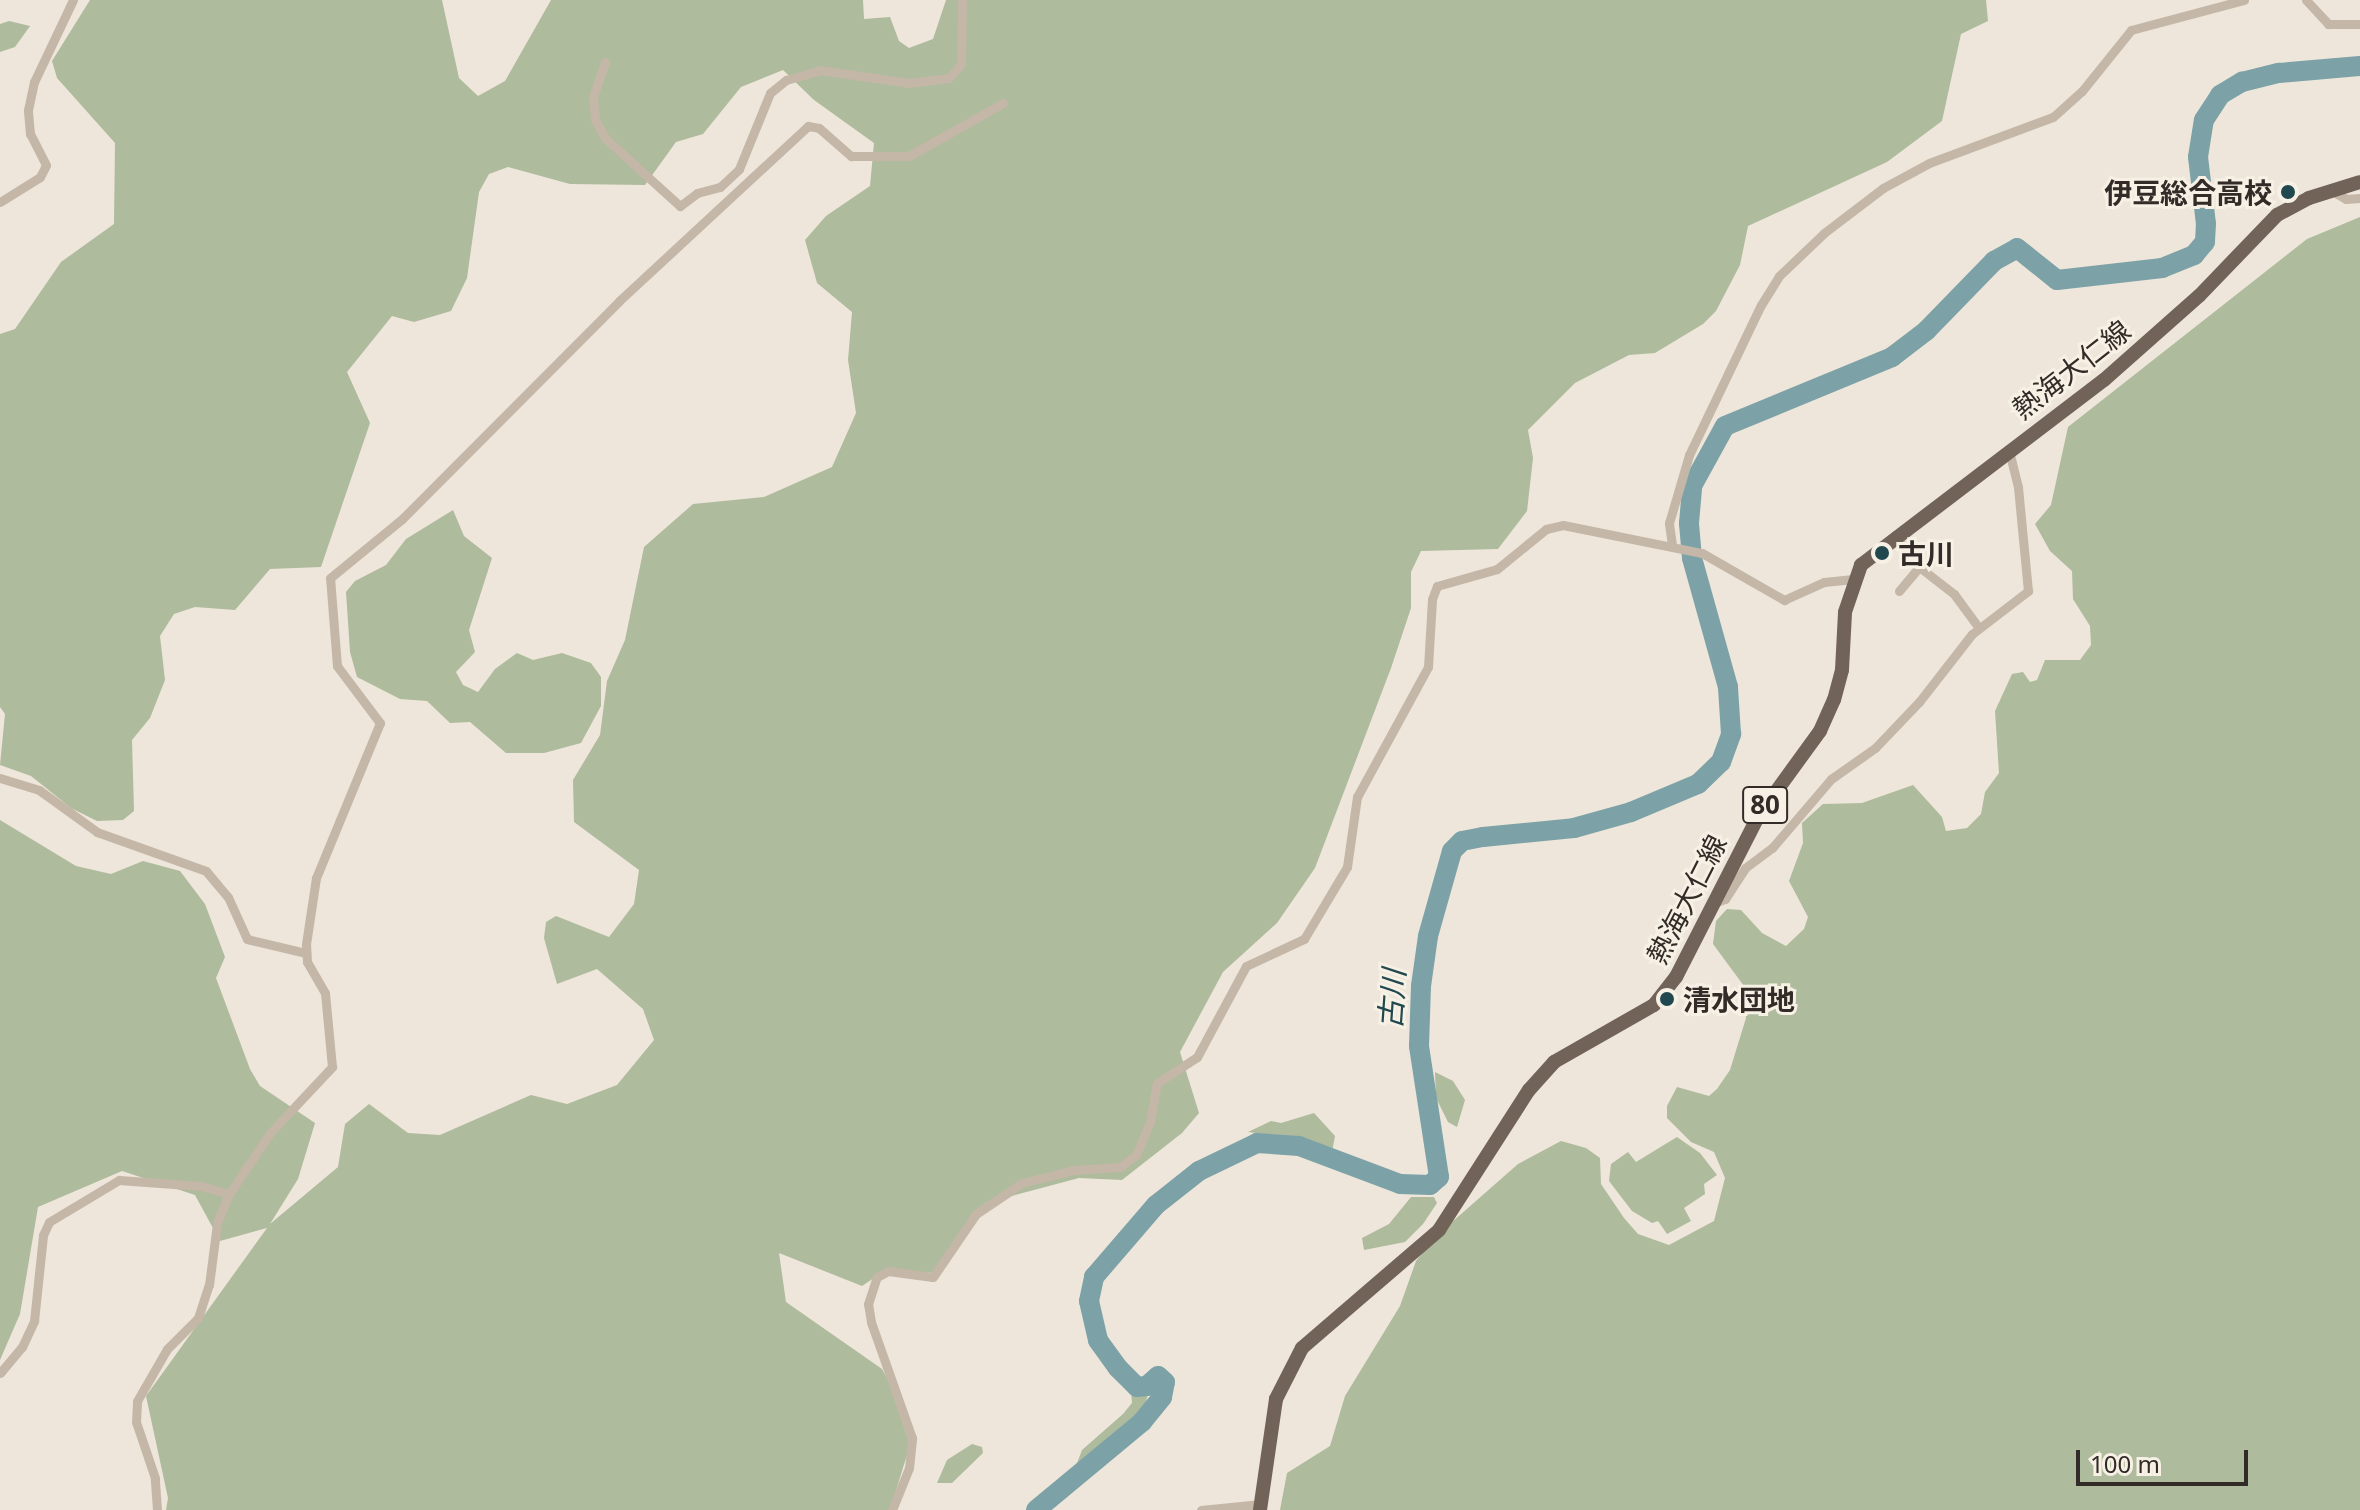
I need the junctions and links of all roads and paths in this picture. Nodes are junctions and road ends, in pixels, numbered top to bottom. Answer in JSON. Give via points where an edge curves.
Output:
{"nodes":[{"id":1,"x":73,"y":0,"type":"edge"},
{"id":2,"x":962,"y":0,"type":"edge"},
{"id":3,"x":2244,"y":0,"type":"edge"},
{"id":4,"x":2306,"y":0,"type":"edge"},
{"id":5,"x":2360,"y":24,"type":"edge"},
{"id":6,"x":605,"y":62,"type":"dead end"},
{"id":7,"x":1003,"y":103,"type":"dead end"},
{"id":8,"x":2360,"y":182,"type":"edge"},
{"id":9,"x":2334,"y":192,"type":"junction"},
{"id":10,"x":2360,"y":198,"type":"edge"},
{"id":11,"x":0,"y":202,"type":"edge"},
{"id":12,"x":2009,"y":450,"type":"junction"},
{"id":13,"x":1895,"y":535,"type":"junction"},
{"id":14,"x":1672,"y":545,"type":"junction"},
{"id":15,"x":1919,"y":567,"type":"junction"},
{"id":16,"x":1853,"y":579,"type":"junction"},
{"id":17,"x":1899,"y":591,"type":"dead end"},
{"id":18,"x":1979,"y":628,"type":"junction"},
{"id":19,"x":0,"y":778,"type":"edge"},
{"id":20,"x":1714,"y":903,"type":"junction"},
{"id":21,"x":306,"y":953,"type":"junction"},
{"id":22,"x":229,"y":1194,"type":"junction"},
{"id":23,"x":0,"y":1373,"type":"edge"},
{"id":24,"x":1260,"y":1507,"type":"edge"},
{"id":25,"x":157,"y":1510,"type":"edge"},
{"id":26,"x":892,"y":1510,"type":"edge"},
{"id":27,"x":1201,"y":1510,"type":"edge"}],
"edges":[{"from":1,"to":11,"type":"street","via":[[34,82],[28,110],[30,134],[46,165],[40,177]]},
{"from":2,"to":6,"type":"street","via":[[961,64],[949,78],[909,83],[820,70],[786,80],[770,93],[739,169],[720,187],[697,193],[680,206],[606,139],[595,120],[593,97]]},
{"from":3,"to":14,"type":"street","via":[[2131,30],[2082,91],[2053,117],[1927,164],[1883,188],[1824,233],[1779,276],[1761,305],[1689,455],[1669,523]]},
{"from":4,"to":5,"type":"street","via":[[2328,24]]},
{"from":7,"to":21,"type":"street","via":[[909,156],[851,156],[819,128],[808,126],[619,301],[402,519],[330,578],[337,666],[380,723],[316,878]]},
{"from":8,"to":9,"type":"main road","name":"熱海大仁線"},
{"from":9,"to":10,"type":"street","via":[[2346,199]]},
{"from":9,"to":12,"type":"main road","name":"熱海大仁線","via":[[2277,215],[2149,342]]},
{"from":12,"to":13,"type":"main road","name":"熱海大仁線"},
{"from":12,"to":18,"type":"street","via":[[2029,585],[2023,596]]},
{"from":13,"to":15,"type":"street"},
{"from":13,"to":16,"type":"main road","name":"熱海大仁線","via":[[1873,552]]},
{"from":14,"to":16,"type":"street","via":[[1702,553],[1784,600],[1824,582]]},
{"from":14,"to":26,"type":"street","via":[[1563,525],[1546,529],[1497,569],[1441,582],[1432,599],[1428,667],[1357,797],[1350,854],[1340,880],[1304,939],[1246,966],[1197,1057],[1157,1083],[1150,1122],[1136,1155],[1120,1167],[1044,1176],[1000,1193],[976,1214],[933,1277],[888,1271],[877,1277],[868,1304],[871,1322],[912,1438],[909,1468]]},
{"from":15,"to":17,"type":"street"},
{"from":15,"to":18,"type":"street","via":[[1954,594]]},
{"from":16,"to":20,"type":"main road","name":"熱海大仁線","number":"80","via":[[1834,700],[1820,731],[1759,815]]},
{"from":18,"to":20,"type":"street","via":[[1875,748],[1823,787],[1772,848],[1745,868],[1725,899]]},
{"from":19,"to":21,"type":"street","via":[[39,790],[97,832],[206,871],[224,890],[247,939]]},
{"from":20,"to":24,"type":"main road","name":"熱海大仁線","number":"80","via":[[1677,976],[1654,1005],[1554,1062],[1529,1090],[1439,1230],[1302,1348],[1276,1399]]},
{"from":21,"to":22,"type":"street","via":[[325,993],[332,1067],[270,1133]]},
{"from":22,"to":23,"type":"street","via":[[126,1179],[109,1183],[49,1222],[34,1321],[22,1347]]},
{"from":22,"to":25,"type":"street","via":[[217,1223],[209,1285],[198,1318],[167,1349],[137,1401],[136,1422],[155,1478]]},
{"from":24,"to":27,"type":"street"}]}
